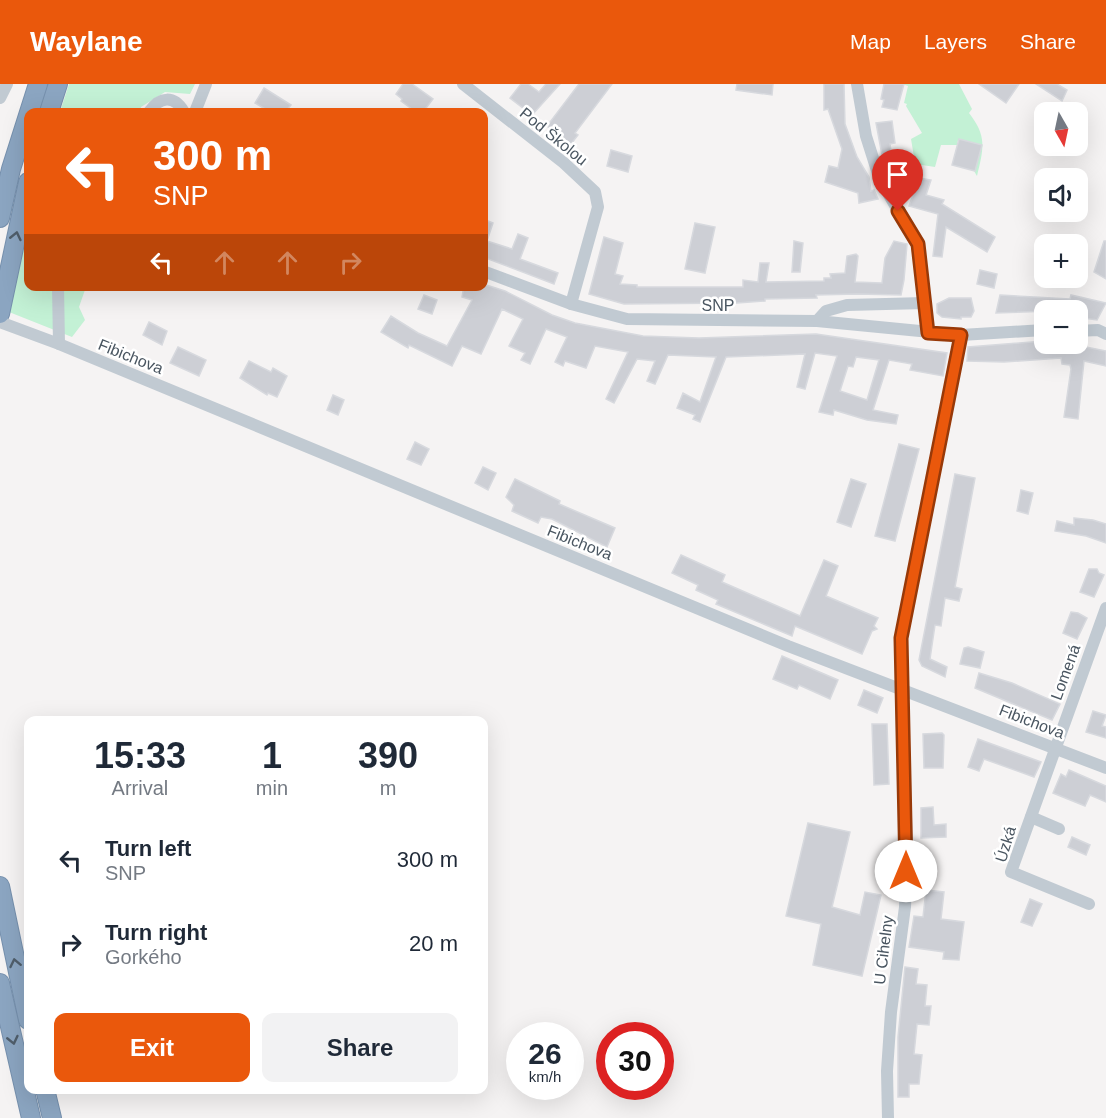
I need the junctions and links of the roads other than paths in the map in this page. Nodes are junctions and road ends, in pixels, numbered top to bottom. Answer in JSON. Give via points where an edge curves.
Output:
{"nodes":[{"id":1,"x":7,"y":84,"type":"edge"},
{"id":2,"x":38,"y":84,"type":"edge"},
{"id":3,"x":58,"y":84,"type":"edge"},
{"id":4,"x":206,"y":84,"type":"edge"},
{"id":5,"x":463,"y":84,"type":"edge"},
{"id":6,"x":857,"y":84,"type":"edge"},
{"id":7,"x":0,"y":98,"type":"edge"},
{"id":8,"x":30,"y":108,"type":"edge"},
{"id":9,"x":50,"y":108,"type":"edge"},
{"id":10,"x":153,"y":108,"type":"edge"},
{"id":11,"x":182,"y":108,"type":"edge"},
{"id":12,"x":197,"y":108,"type":"edge"},
{"id":13,"x":24,"y":128,"type":"edge"},
{"id":14,"x":24,"y":201,"type":"edge"},
{"id":15,"x":0,"y":218,"type":"edge"},
{"id":16,"x":488,"y":273,"type":"edge"},
{"id":17,"x":58,"y":291,"type":"edge"},
{"id":18,"x":925,"y":303,"type":"junction"},
{"id":19,"x":571,"y":304,"type":"junction"},
{"id":20,"x":0,"y":314,"type":"edge"},
{"id":21,"x":817,"y":321,"type":"junction"},
{"id":22,"x":0,"y":322,"type":"edge"},
{"id":23,"x":1103,"y":328,"type":"edge"},
{"id":24,"x":1088,"y":330,"type":"edge"},
{"id":25,"x":1034,"y":331,"type":"edge"},
{"id":26,"x":928,"y":333,"type":"junction"},
{"id":27,"x":961,"y":335,"type":"junction"},
{"id":28,"x":59,"y":344,"type":"junction"},
{"id":29,"x":1106,"y":608,"type":"edge"},
{"id":30,"x":902,"y":689,"type":"junction"},
{"id":31,"x":1054,"y":747,"type":"junction"},
{"id":32,"x":1106,"y":768,"type":"edge"},
{"id":33,"x":1031,"y":817,"type":"junction"},
{"id":34,"x":1059,"y":829,"type":"dead end"},
{"id":35,"x":0,"y":886,"type":"edge"},
{"id":36,"x":1089,"y":904,"type":"dead end"},
{"id":37,"x":0,"y":983,"type":"edge"},
{"id":38,"x":24,"y":1001,"type":"edge"},
{"id":39,"x":24,"y":1084,"type":"edge"},
{"id":40,"x":26,"y":1094,"type":"edge"},
{"id":41,"x":46,"y":1094,"type":"edge"},
{"id":42,"x":32,"y":1118,"type":"edge"},
{"id":43,"x":52,"y":1118,"type":"edge"},
{"id":44,"x":888,"y":1118,"type":"edge"}],
"edges":[{"from":1,"to":7,"type":"street"},
{"from":2,"to":8,"type":"highway"},
{"from":3,"to":9,"type":"highway"},
{"from":4,"to":12,"type":"street"},
{"from":5,"to":19,"type":"street","name":"Pod Školou","via":[[595,192],[598,207]]},
{"from":6,"to":18,"type":"street","via":[[866,136],[879,177],[918,244]]},
{"from":10,"to":11,"type":"street","via":[[168,99]]},
{"from":13,"to":15,"type":"highway"},
{"from":20,"to":14,"type":"highway","one_way":true},
{"from":16,"to":19,"type":"street","name":"SNP"},
{"from":17,"to":28,"type":"street"},
{"from":18,"to":21,"type":"street","via":[[847,305],[826,311]]},
{"from":18,"to":26,"type":"street"},
{"from":19,"to":21,"type":"street","name":"SNP","via":[[627,319]]},
{"from":21,"to":26,"type":"street","name":"SNP"},
{"from":22,"to":28,"type":"street","name":"Fibichova"},
{"from":23,"to":24,"type":"street"},
{"from":25,"to":27,"type":"street"},
{"from":26,"to":27,"type":"street","name":"SNP"},
{"from":27,"to":30,"type":"street","name":"U Cihelny","via":[[901,638]]},
{"from":28,"to":30,"type":"street","name":"Fibichova","via":[[788,646]]},
{"from":29,"to":31,"type":"street","name":"Lomená"},
{"from":30,"to":31,"type":"street","name":"Fibichova"},
{"from":30,"to":44,"type":"street","name":"U Cihelny","via":[[905,907],[891,1012]]},
{"from":31,"to":32,"type":"street","name":"Fibichova"},
{"from":31,"to":33,"type":"street","name":"Úzká"},
{"from":33,"to":34,"type":"street"},
{"from":33,"to":36,"type":"street","name":"Úzká","via":[[1011,873]]},
{"from":38,"to":35,"type":"highway","one_way":true},
{"from":37,"to":39,"type":"highway","one_way":true},
{"from":40,"to":42,"type":"highway","one_way":true},
{"from":41,"to":43,"type":"highway"}]}
